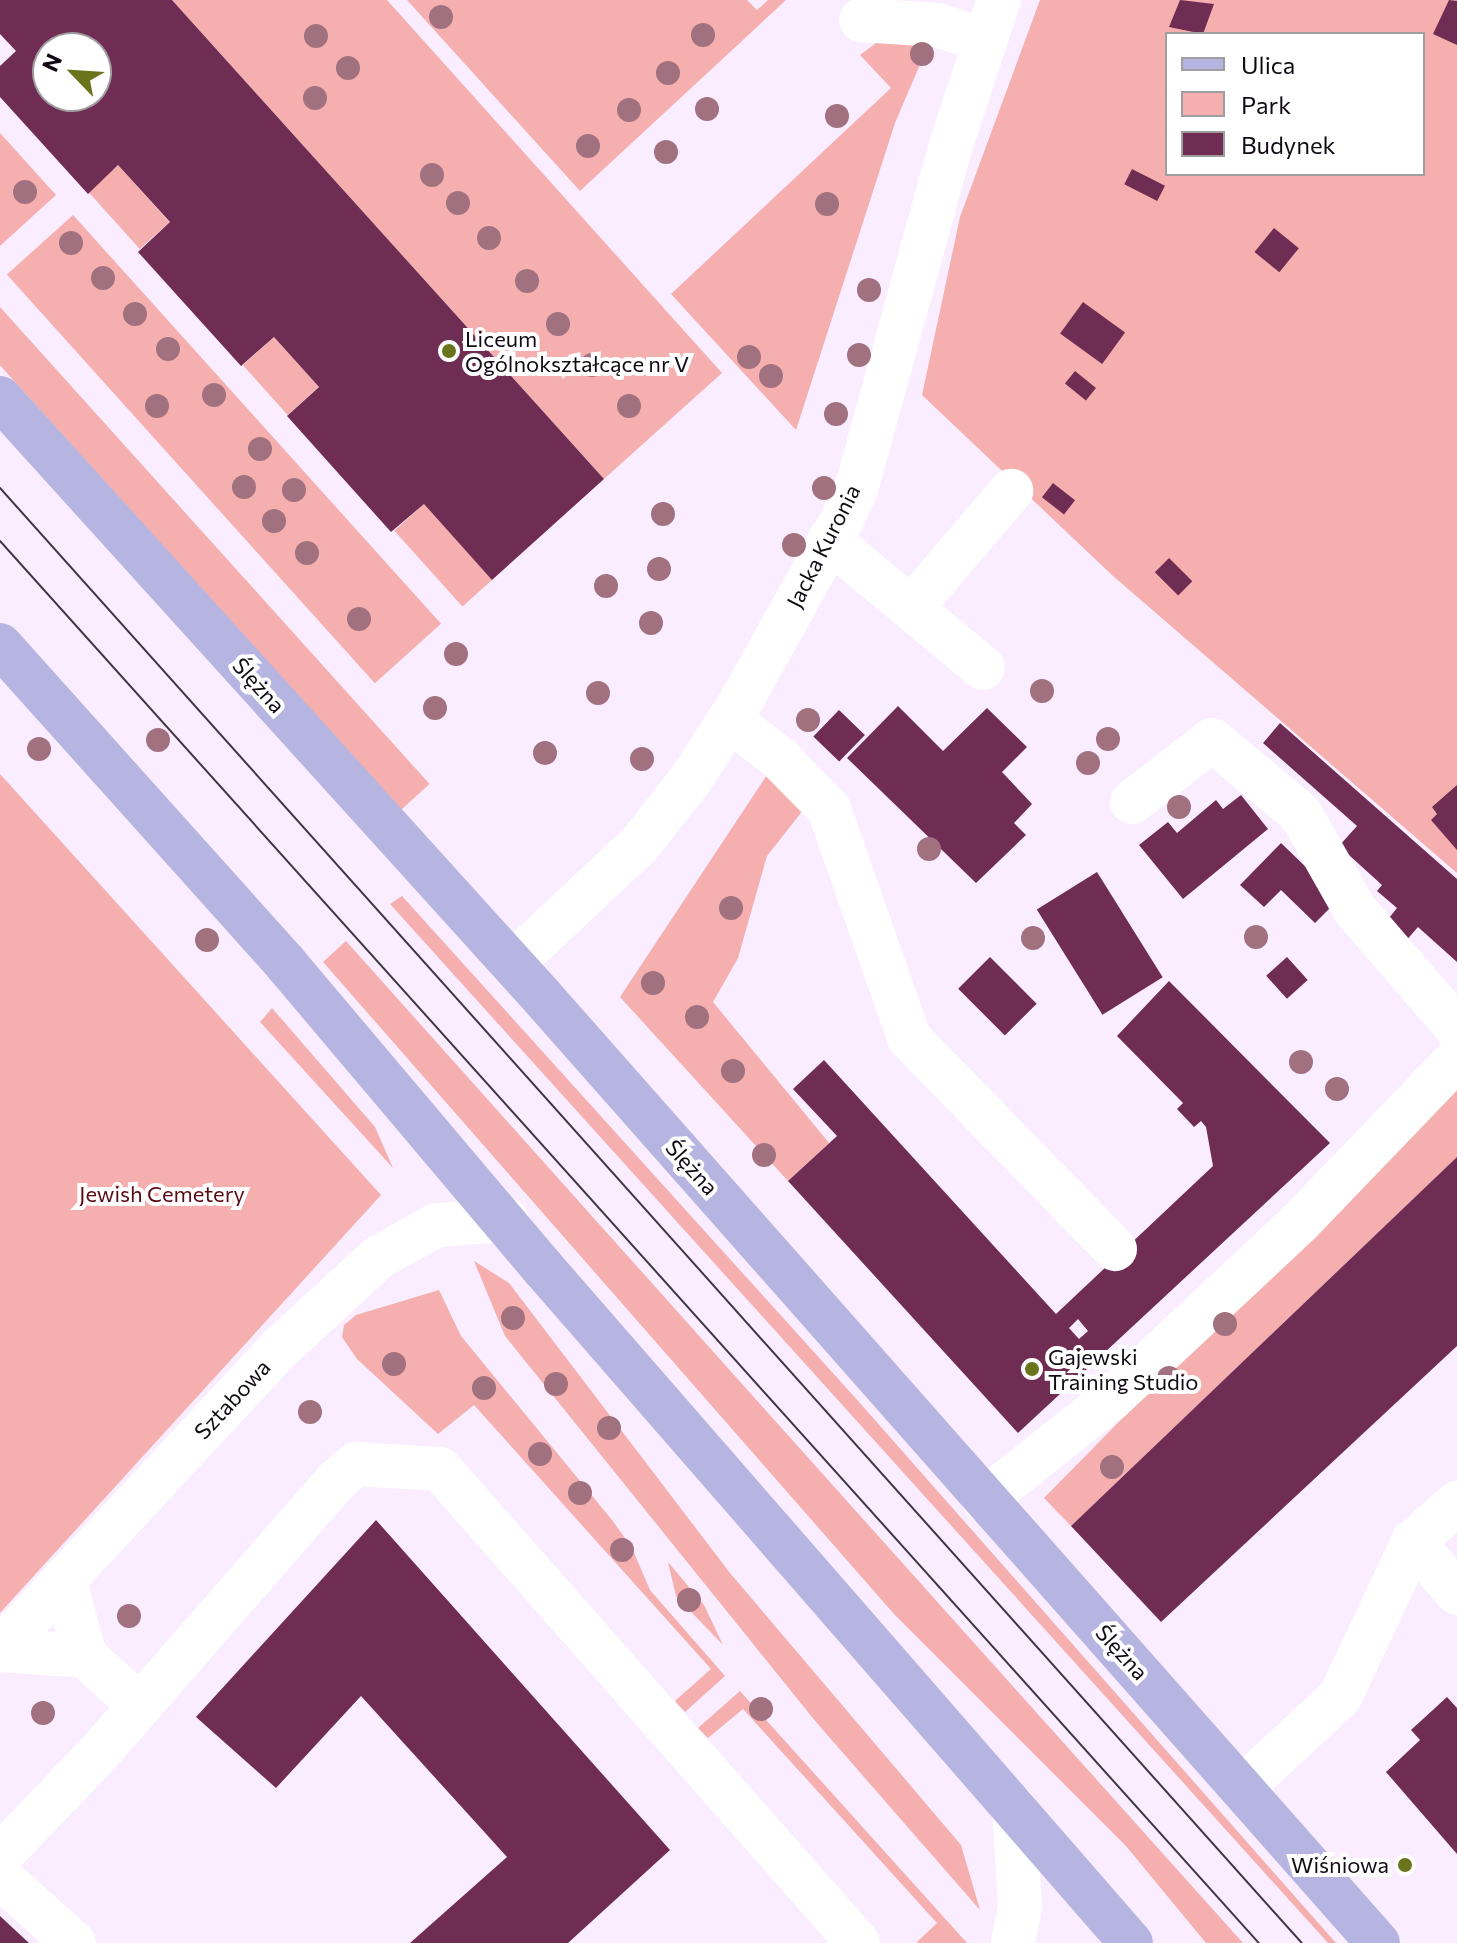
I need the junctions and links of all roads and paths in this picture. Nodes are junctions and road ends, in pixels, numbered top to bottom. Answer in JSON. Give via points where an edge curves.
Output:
{"nodes":[{"id":1,"x":861,"y":20,"type":"dead end"},
{"id":2,"x":992,"y":20,"type":"edge"},
{"id":3,"x":0,"y":398,"type":"edge"},
{"id":4,"x":1011,"y":491,"type":"dead end"},
{"id":5,"x":829,"y":540,"type":"junction"},
{"id":6,"x":912,"y":607,"type":"junction"},
{"id":7,"x":0,"y":645,"type":"edge"},
{"id":8,"x":983,"y":668,"type":"dead end"},
{"id":9,"x":730,"y":720,"type":"junction"},
{"id":10,"x":1132,"y":802,"type":"dead end"},
{"id":11,"x":512,"y":964,"type":"junction"},
{"id":12,"x":1457,"y":1028,"type":"edge"},
{"id":13,"x":1457,"y":1059,"type":"edge"},
{"id":14,"x":507,"y":1220,"type":"junction"},
{"id":15,"x":1115,"y":1249,"type":"dead end"},
{"id":16,"x":984,"y":1500,"type":"junction"},
{"id":17,"x":1457,"y":1503,"type":"edge"},
{"id":18,"x":1413,"y":1542,"type":"junction"},
{"id":19,"x":64,"y":1579,"type":"junction"},
{"id":20,"x":1457,"y":1593,"type":"edge"},
{"id":21,"x":0,"y":1649,"type":"edge"},
{"id":22,"x":85,"y":1656,"type":"junction"},
{"id":23,"x":139,"y":1705,"type":"junction"},
{"id":24,"x":1243,"y":1787,"type":"junction"},
{"id":25,"x":1014,"y":1807,"type":"junction"},
{"id":26,"x":0,"y":1856,"type":"edge"},
{"id":27,"x":0,"y":1877,"type":"edge"},
{"id":28,"x":1017,"y":1924,"type":"edge"},
{"id":29,"x":74,"y":1943,"type":"edge"},
{"id":30,"x":858,"y":1943,"type":"edge"},
{"id":31,"x":1131,"y":1943,"type":"edge"},
{"id":32,"x":1378,"y":1943,"type":"edge"}],
"edges":[{"from":1,"to":2,"type":"street","via":[[937,25]]},
{"from":2,"to":5,"type":"street","name":"Jacka Kuronia","via":[[857,486]]},
{"from":3,"to":11,"type":"main road","name":"Ślężna"},
{"from":4,"to":6,"type":"street"},
{"from":5,"to":6,"type":"street"},
{"from":5,"to":9,"type":"street","name":"Jacka Kuronia"},
{"from":6,"to":8,"type":"street"},
{"from":7,"to":14,"type":"main road"},
{"from":9,"to":11,"type":"street","name":"Jacka Kuronia","via":[[640,844]]},
{"from":9,"to":15,"type":"street","via":[[829,809],[909,1038]]},
{"from":10,"to":12,"type":"street","via":[[1212,740],[1300,813],[1355,910]]},
{"from":11,"to":16,"type":"main road","name":"Ślężna"},
{"from":13,"to":16,"type":"street","via":[[1244,1274],[1111,1399]]},
{"from":14,"to":19,"type":"street","name":"Sztabowa","via":[[437,1225],[379,1257],[281,1347]]},
{"from":14,"to":25,"type":"main road","via":[[543,1268]]},
{"from":16,"to":24,"type":"main road","name":"Ślężna"},
{"from":17,"to":18,"type":"street"},
{"from":18,"to":20,"type":"street"},
{"from":18,"to":24,"type":"street","via":[[1340,1697]]},
{"from":19,"to":21,"type":"street","name":"Sztabowa"},
{"from":19,"to":22,"type":"street"},
{"from":21,"to":22,"type":"street"},
{"from":22,"to":23,"type":"street"},
{"from":23,"to":26,"type":"street"},
{"from":23,"to":30,"type":"street","via":[[356,1464],[440,1469]]},
{"from":24,"to":32,"type":"main road","name":"Ślężna"},
{"from":25,"to":28,"type":"street"},
{"from":25,"to":31,"type":"main road"},
{"from":27,"to":29,"type":"street"}]}
